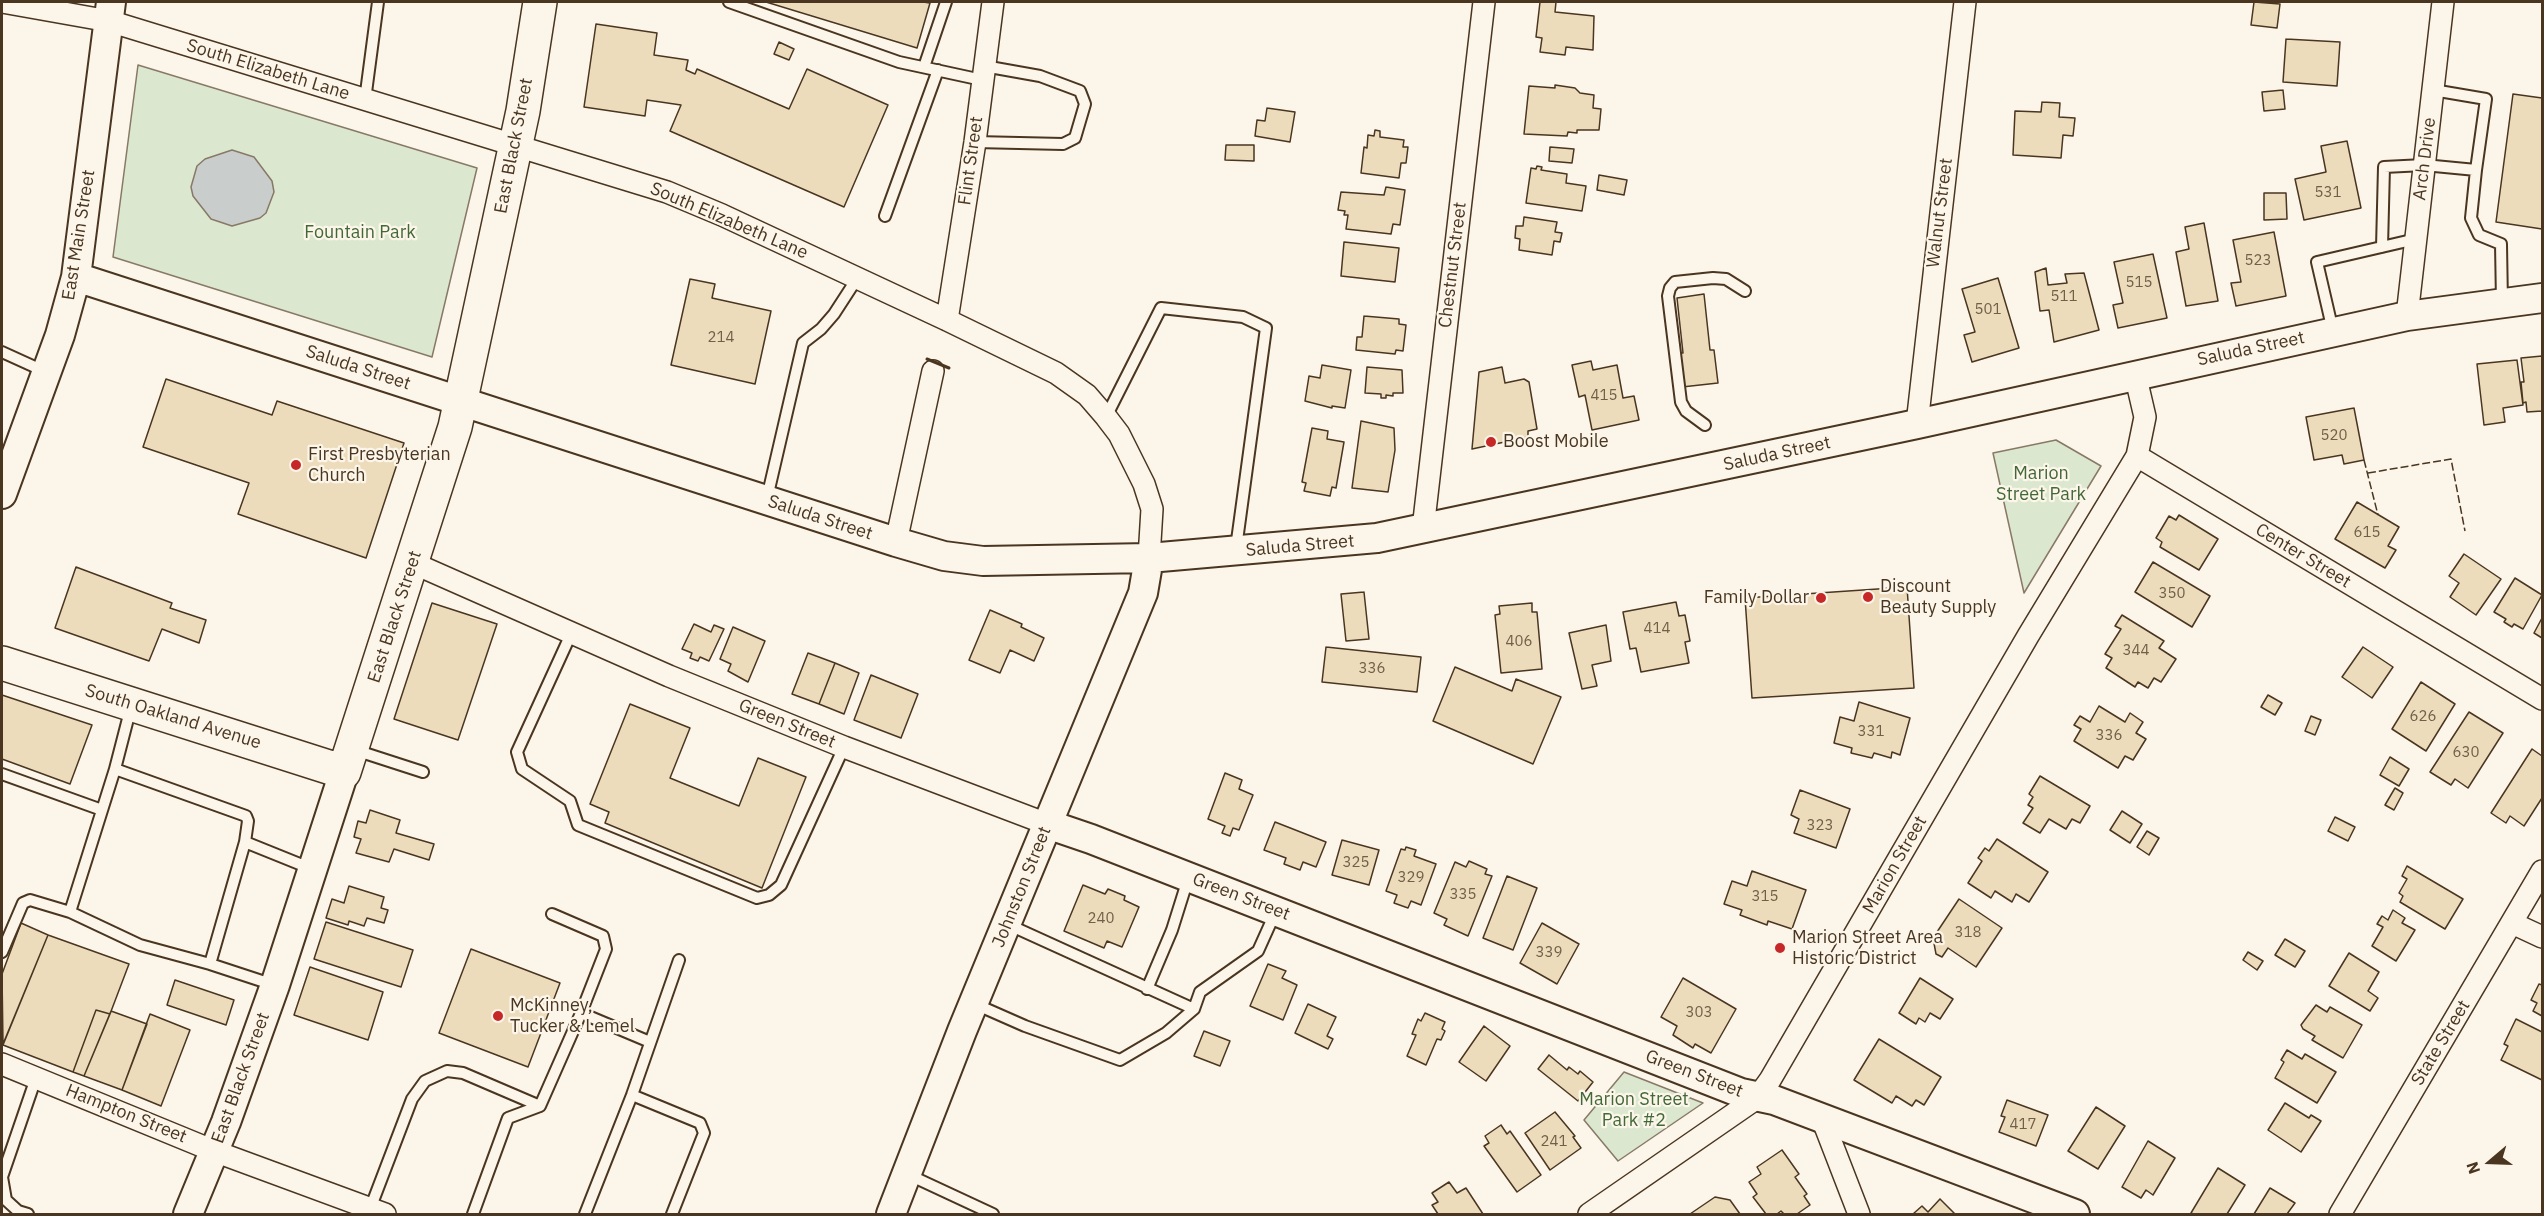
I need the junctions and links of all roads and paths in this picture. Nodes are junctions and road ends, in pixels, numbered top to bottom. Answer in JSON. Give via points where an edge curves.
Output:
{"nodes":[{"id":1,"x":2,"y":2,"type":"edge"},
{"id":2,"x":378,"y":2,"type":"edge"},
{"id":3,"x":540,"y":2,"type":"edge"},
{"id":4,"x":732,"y":2,"type":"edge"},
{"id":5,"x":946,"y":2,"type":"edge"},
{"id":6,"x":993,"y":2,"type":"edge"},
{"id":7,"x":1484,"y":2,"type":"edge"},
{"id":8,"x":1965,"y":2,"type":"edge"},
{"id":9,"x":2443,"y":2,"type":"edge"},
{"id":10,"x":110,"y":11,"type":"edge"},
{"id":11,"x":924,"y":67,"type":"junction"},
{"id":12,"x":938,"y":70,"type":"junction"},
{"id":13,"x":983,"y":73,"type":"junction"},
{"id":14,"x":2433,"y":90,"type":"junction"},
{"id":15,"x":365,"y":100,"type":"junction"},
{"id":16,"x":975,"y":142,"type":"junction"},
{"id":17,"x":514,"y":146,"type":"junction"},
{"id":18,"x":2424,"y":165,"type":"junction"},
{"id":19,"x":2476,"y":170,"type":"junction"},
{"id":20,"x":885,"y":216,"type":"dead end"},
{"id":21,"x":2416,"y":239,"type":"junction"},
{"id":22,"x":2382,"y":247,"type":"junction"},
{"id":23,"x":76,"y":277,"type":"junction"},
{"id":24,"x":858,"y":277,"type":"junction"},
{"id":25,"x":1745,"y":291,"type":"dead end"},
{"id":26,"x":2542,"y":298,"type":"edge"},
{"id":27,"x":2502,"y":303,"type":"junction"},
{"id":28,"x":2407,"y":316,"type":"junction"},
{"id":29,"x":947,"y":320,"type":"junction"},
{"id":30,"x":2333,"y":332,"type":"junction"},
{"id":31,"x":2,"y":352,"type":"edge"},
{"id":32,"x":933,"y":371,"type":"dead end"},
{"id":33,"x":46,"y":372,"type":"junction"},
{"id":34,"x":2135,"y":374,"type":"junction"},
{"id":35,"x":462,"y":402,"type":"junction"},
{"id":36,"x":1106,"y":417,"type":"junction"},
{"id":37,"x":1917,"y":424,"type":"junction"},
{"id":38,"x":1706,"y":425,"type":"dead end"},
{"id":39,"x":2137,"y":456,"type":"junction"},
{"id":40,"x":2,"y":494,"type":"edge"},
{"id":41,"x":766,"y":500,"type":"junction"},
{"id":42,"x":1422,"y":529,"type":"junction"},
{"id":43,"x":896,"y":542,"type":"junction"},
{"id":44,"x":1235,"y":552,"type":"junction"},
{"id":45,"x":1149,"y":558,"type":"junction"},
{"id":46,"x":413,"y":563,"type":"junction"},
{"id":47,"x":571,"y":634,"type":"junction"},
{"id":48,"x":2,"y":663,"type":"edge"},
{"id":49,"x":2542,"y":699,"type":"edge"},
{"id":50,"x":132,"y":704,"type":"junction"},
{"id":51,"x":844,"y":747,"type":"junction"},
{"id":52,"x":347,"y":760,"type":"junction"},
{"id":53,"x":115,"y":769,"type":"junction"},
{"id":54,"x":423,"y":772,"type":"dead end"},
{"id":55,"x":2,"y":774,"type":"edge"},
{"id":56,"x":102,"y":810,"type":"junction"},
{"id":57,"x":1047,"y":825,"type":"junction"},
{"id":58,"x":245,"y":842,"type":"junction"},
{"id":59,"x":312,"y":870,"type":"junction"},
{"id":60,"x":2542,"y":871,"type":"edge"},
{"id":61,"x":1188,"y":877,"type":"junction"},
{"id":62,"x":1276,"y":911,"type":"junction"},
{"id":63,"x":70,"y":912,"type":"junction"},
{"id":64,"x":552,"y":914,"type":"dead end"},
{"id":65,"x":2512,"y":923,"type":"junction"},
{"id":66,"x":1007,"y":924,"type":"junction"},
{"id":67,"x":2542,"y":937,"type":"edge"},
{"id":68,"x":2,"y":952,"type":"edge"},
{"id":69,"x":679,"y":960,"type":"dead end"},
{"id":70,"x":210,"y":964,"type":"junction"},
{"id":71,"x":275,"y":985,"type":"junction"},
{"id":72,"x":1148,"y":989,"type":"junction"},
{"id":73,"x":974,"y":1003,"type":"junction"},
{"id":74,"x":1194,"y":1009,"type":"junction"},
{"id":75,"x":582,"y":1012,"type":"junction"},
{"id":76,"x":650,"y":1042,"type":"junction"},
{"id":77,"x":2,"y":1064,"type":"edge"},
{"id":78,"x":36,"y":1078,"type":"junction"},
{"id":79,"x":632,"y":1095,"type":"junction"},
{"id":80,"x":1757,"y":1097,"type":"junction"},
{"id":81,"x":540,"y":1106,"type":"junction"},
{"id":82,"x":1823,"y":1121,"type":"junction"},
{"id":83,"x":214,"y":1150,"type":"junction"},
{"id":84,"x":906,"y":1174,"type":"junction"},
{"id":85,"x":377,"y":1212,"type":"edge"},
{"id":86,"x":28,"y":1215,"type":"edge"},
{"id":87,"x":188,"y":1215,"type":"edge"},
{"id":88,"x":473,"y":1215,"type":"edge"},
{"id":89,"x":585,"y":1215,"type":"edge"},
{"id":90,"x":672,"y":1215,"type":"edge"},
{"id":91,"x":891,"y":1215,"type":"edge"},
{"id":92,"x":993,"y":1215,"type":"edge"},
{"id":93,"x":1590,"y":1215,"type":"edge"},
{"id":94,"x":1858,"y":1215,"type":"edge"},
{"id":95,"x":2075,"y":1215,"type":"edge"},
{"id":96,"x":2340,"y":1215,"type":"edge"}],
"edges":[{"from":1,"to":10,"type":"street","name":"South Elizabeth Lane"},
{"from":2,"to":15,"type":"lane"},
{"from":3,"to":17,"type":"main road","name":"East Black Street"},
{"from":4,"to":11,"type":"lane","via":[[899,62]]},
{"from":5,"to":11,"type":"lane"},
{"from":6,"to":13,"type":"street","name":"Flint Street"},
{"from":7,"to":42,"type":"street","name":"Chestnut Street"},
{"from":8,"to":37,"type":"street","name":"Walnut Street"},
{"from":9,"to":14,"type":"street","name":"Arch Drive"},
{"from":10,"to":15,"type":"street","name":"South Elizabeth Lane"},
{"from":10,"to":23,"type":"main road","name":"East Main Street"},
{"from":11,"to":12,"type":"lane"},
{"from":12,"to":13,"type":"lane"},
{"from":12,"to":20,"type":"lane"},
{"from":13,"to":16,"type":"street","name":"Flint Street"},
{"from":13,"to":16,"type":"lane","via":[[1040,76],[1080,92],[1085,104],[1075,138],[1064,144]]},
{"from":14,"to":18,"type":"street","name":"Arch Drive"},
{"from":14,"to":19,"type":"lane","via":[[2486,99]]},
{"from":15,"to":17,"type":"street","name":"South Elizabeth Lane"},
{"from":16,"to":29,"type":"street","name":"Flint Street"},
{"from":17,"to":24,"type":"street","name":"South Elizabeth Lane","via":[[667,192]]},
{"from":17,"to":35,"type":"main road","name":"East Black Street"},
{"from":18,"to":19,"type":"lane"},
{"from":18,"to":21,"type":"street","name":"Arch Drive"},
{"from":18,"to":22,"type":"lane","via":[[2385,167]]},
{"from":19,"to":27,"type":"lane","via":[[2471,218],[2479,235],[2501,244]]},
{"from":21,"to":22,"type":"lane"},
{"from":21,"to":28,"type":"street","name":"Arch Drive"},
{"from":22,"to":30,"type":"lane","via":[[2317,262]]},
{"from":23,"to":33,"type":"main road","name":"East Main Street"},
{"from":23,"to":35,"type":"main road","name":"Saluda Street"},
{"from":24,"to":29,"type":"street","name":"South Elizabeth Lane"},
{"from":24,"to":41,"type":"lane","via":[[834,314],[803,343]]},
{"from":25,"to":38,"type":"lane","via":[[1726,279],[1713,278],[1675,282],[1670,288],[1681,402],[1686,411]]},
{"from":26,"to":27,"type":"main road","name":"Saluda Street"},
{"from":27,"to":28,"type":"main road","name":"Saluda Street"},
{"from":28,"to":30,"type":"main road","name":"Saluda Street"},
{"from":29,"to":36,"type":"street","name":"South Elizabeth Lane","via":[[1056,373],[1087,395]]},
{"from":30,"to":34,"type":"main road","name":"Saluda Street"},
{"from":31,"to":33,"type":"lane"},
{"from":32,"to":43,"type":"street"},
{"from":33,"to":40,"type":"main road","name":"East Main Street"},
{"from":34,"to":37,"type":"main road","name":"Saluda Street"},
{"from":34,"to":39,"type":"street","via":[[2145,417]]},
{"from":35,"to":41,"type":"main road","name":"Saluda Street"},
{"from":35,"to":46,"type":"main road","name":"East Black Street"},
{"from":36,"to":44,"type":"lane","via":[[1161,308],[1243,317],[1266,328]]},
{"from":36,"to":45,"type":"street","name":"South Elizabeth Lane","via":[[1147,492],[1152,523]]},
{"from":37,"to":42,"type":"main road","name":"Saluda Street"},
{"from":39,"to":49,"type":"street","name":"Center Street"},
{"from":39,"to":80,"type":"street","name":"Marion Street","via":[[2028,636],[1796,1038]]},
{"from":41,"to":43,"type":"main road","name":"Saluda Street"},
{"from":42,"to":44,"type":"main road","name":"Saluda Street","via":[[1377,538]]},
{"from":43,"to":45,"type":"main road","name":"Saluda Street","via":[[944,556],[983,561]]},
{"from":44,"to":45,"type":"main road","name":"Saluda Street"},
{"from":45,"to":57,"type":"main road","name":"Johnston Street","via":[[1143,593]]},
{"from":46,"to":47,"type":"street","name":"Green Street"},
{"from":46,"to":52,"type":"main road","name":"East Black Street"},
{"from":47,"to":51,"type":"street","name":"Green Street"},
{"from":47,"to":51,"type":"lane","via":[[517,752],[522,769],[570,801],[578,825],[758,898],[769,895],[782,885]]},
{"from":48,"to":50,"type":"main road","name":"South Oakland Avenue"},
{"from":50,"to":52,"type":"main road","name":"South Oakland Avenue"},
{"from":50,"to":53,"type":"lane"},
{"from":51,"to":57,"type":"street","name":"Green Street"},
{"from":52,"to":54,"type":"lane"},
{"from":52,"to":59,"type":"main road","name":"East Black Street"},
{"from":53,"to":56,"type":"lane"},
{"from":53,"to":58,"type":"lane","via":[[246,816]]},
{"from":55,"to":56,"type":"lane"},
{"from":56,"to":63,"type":"lane"},
{"from":57,"to":61,"type":"main road","name":"Green Street"},
{"from":57,"to":66,"type":"main road","name":"Johnston Street"},
{"from":58,"to":59,"type":"lane"},
{"from":58,"to":70,"type":"lane"},
{"from":59,"to":71,"type":"main road","name":"East Black Street"},
{"from":60,"to":65,"type":"street","name":"State Street"},
{"from":61,"to":62,"type":"main road","name":"Green Street"},
{"from":61,"to":72,"type":"lane"},
{"from":62,"to":74,"type":"lane","via":[[1258,951],[1200,992]]},
{"from":62,"to":80,"type":"main road","name":"Green Street"},
{"from":63,"to":68,"type":"lane","via":[[30,900],[23,903]]},
{"from":63,"to":70,"type":"lane","via":[[140,945]]},
{"from":64,"to":75,"type":"lane","via":[[603,936],[606,949]]},
{"from":65,"to":67,"type":"street"},
{"from":65,"to":96,"type":"street","name":"State Street"},
{"from":66,"to":72,"type":"lane"},
{"from":66,"to":73,"type":"main road","name":"Johnston Street"},
{"from":69,"to":76,"type":"lane"},
{"from":70,"to":71,"type":"lane"},
{"from":71,"to":83,"type":"main road","name":"East Black Street"},
{"from":72,"to":74,"type":"lane"},
{"from":73,"to":74,"type":"lane","via":[[1120,1060],[1166,1033]]},
{"from":73,"to":84,"type":"main road","name":"Johnston Street"},
{"from":75,"to":76,"type":"lane"},
{"from":75,"to":81,"type":"lane"},
{"from":76,"to":79,"type":"lane"},
{"from":77,"to":78,"type":"street","name":"Hampton Street"},
{"from":78,"to":83,"type":"street","name":"Hampton Street"},
{"from":78,"to":86,"type":"lane","via":[[2,1177],[6,1200]]},
{"from":79,"to":89,"type":"lane"},
{"from":79,"to":90,"type":"lane","via":[[700,1123],[704,1133]]},
{"from":80,"to":82,"type":"main road","name":"Green Street"},
{"from":80,"to":93,"type":"street","name":"Marion Street"},
{"from":81,"to":85,"type":"lane","via":[[463,1074],[447,1071],[425,1081],[412,1099]]},
{"from":81,"to":88,"type":"lane","via":[[508,1118]]},
{"from":82,"to":94,"type":"street"},
{"from":82,"to":95,"type":"main road","name":"Green Street"},
{"from":83,"to":85,"type":"street","name":"Hampton Street"},
{"from":83,"to":87,"type":"main road","name":"East Black Street"},
{"from":84,"to":91,"type":"main road","name":"Johnston Street"},
{"from":84,"to":92,"type":"lane"}]}
